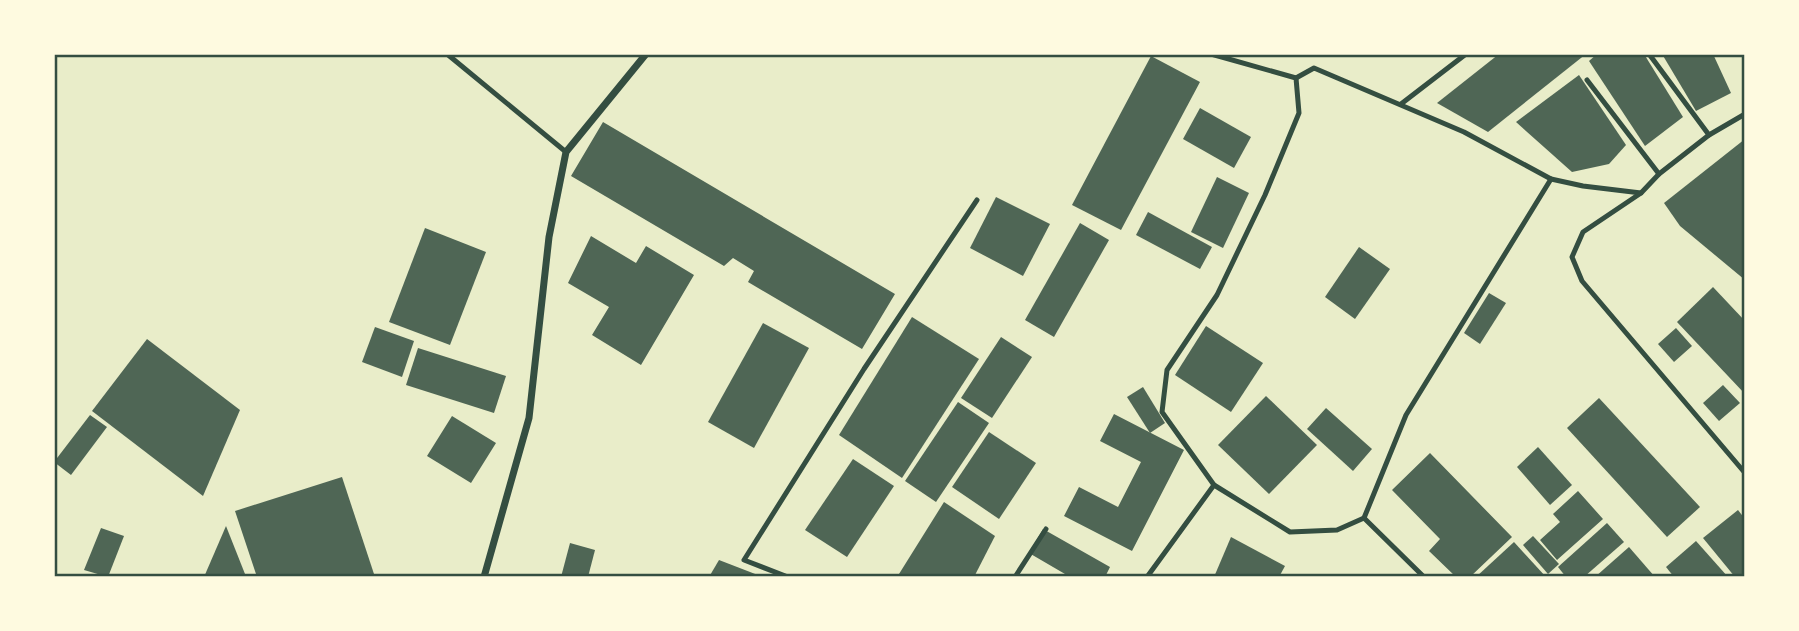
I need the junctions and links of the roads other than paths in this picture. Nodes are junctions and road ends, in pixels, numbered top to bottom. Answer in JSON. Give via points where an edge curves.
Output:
{"nodes":[{"id":1,"x":447,"y":54,"type":"edge"},
{"id":2,"x":646,"y":54,"type":"edge"},
{"id":3,"x":1211,"y":54,"type":"edge"},
{"id":4,"x":1466,"y":54,"type":"edge"},
{"id":5,"x":1649,"y":54,"type":"edge"},
{"id":6,"x":1296,"y":78,"type":"junction"},
{"id":7,"x":1587,"y":80,"type":"dead end"},
{"id":8,"x":1401,"y":104,"type":"junction"},
{"id":9,"x":1745,"y":114,"type":"edge"},
{"id":10,"x":1709,"y":135,"type":"junction"},
{"id":11,"x":565,"y":152,"type":"junction"},
{"id":12,"x":1659,"y":174,"type":"junction"},
{"id":13,"x":1551,"y":179,"type":"junction"},
{"id":14,"x":1641,"y":192,"type":"junction"},
{"id":15,"x":976,"y":200,"type":"dead end"},
{"id":16,"x":1745,"y":473,"type":"edge"},
{"id":17,"x":1214,"y":485,"type":"junction"},
{"id":18,"x":1364,"y":518,"type":"junction"},
{"id":19,"x":1046,"y":529,"type":"dead end"},
{"id":20,"x":484,"y":577,"type":"edge"},
{"id":21,"x":788,"y":577,"type":"edge"},
{"id":22,"x":1015,"y":577,"type":"edge"},
{"id":23,"x":1147,"y":577,"type":"edge"},
{"id":24,"x":1424,"y":577,"type":"edge"}],
"edges":[{"from":1,"to":11,"type":"lane"},
{"from":2,"to":11,"type":"street"},
{"from":3,"to":6,"type":"lane"},
{"from":4,"to":8,"type":"lane"},
{"from":5,"to":10,"type":"lane"},
{"from":6,"to":8,"type":"lane","via":[[1314,68]]},
{"from":6,"to":17,"type":"lane","via":[[1299,113],[1265,195],[1217,295],[1167,370],[1162,412]]},
{"from":7,"to":12,"type":"lane"},
{"from":8,"to":13,"type":"lane"},
{"from":9,"to":10,"type":"lane"},
{"from":10,"to":12,"type":"lane"},
{"from":11,"to":20,"type":"street","via":[[549,237],[529,418]]},
{"from":12,"to":14,"type":"lane"},
{"from":13,"to":14,"type":"lane"},
{"from":13,"to":18,"type":"lane","via":[[1406,415]]},
{"from":14,"to":16,"type":"lane","via":[[1583,232],[1572,257],[1583,281]]},
{"from":15,"to":21,"type":"lane","via":[[744,560]]},
{"from":17,"to":18,"type":"lane","via":[[1290,532],[1337,530]]},
{"from":17,"to":23,"type":"lane"},
{"from":18,"to":24,"type":"lane"},
{"from":19,"to":22,"type":"lane"}]}
